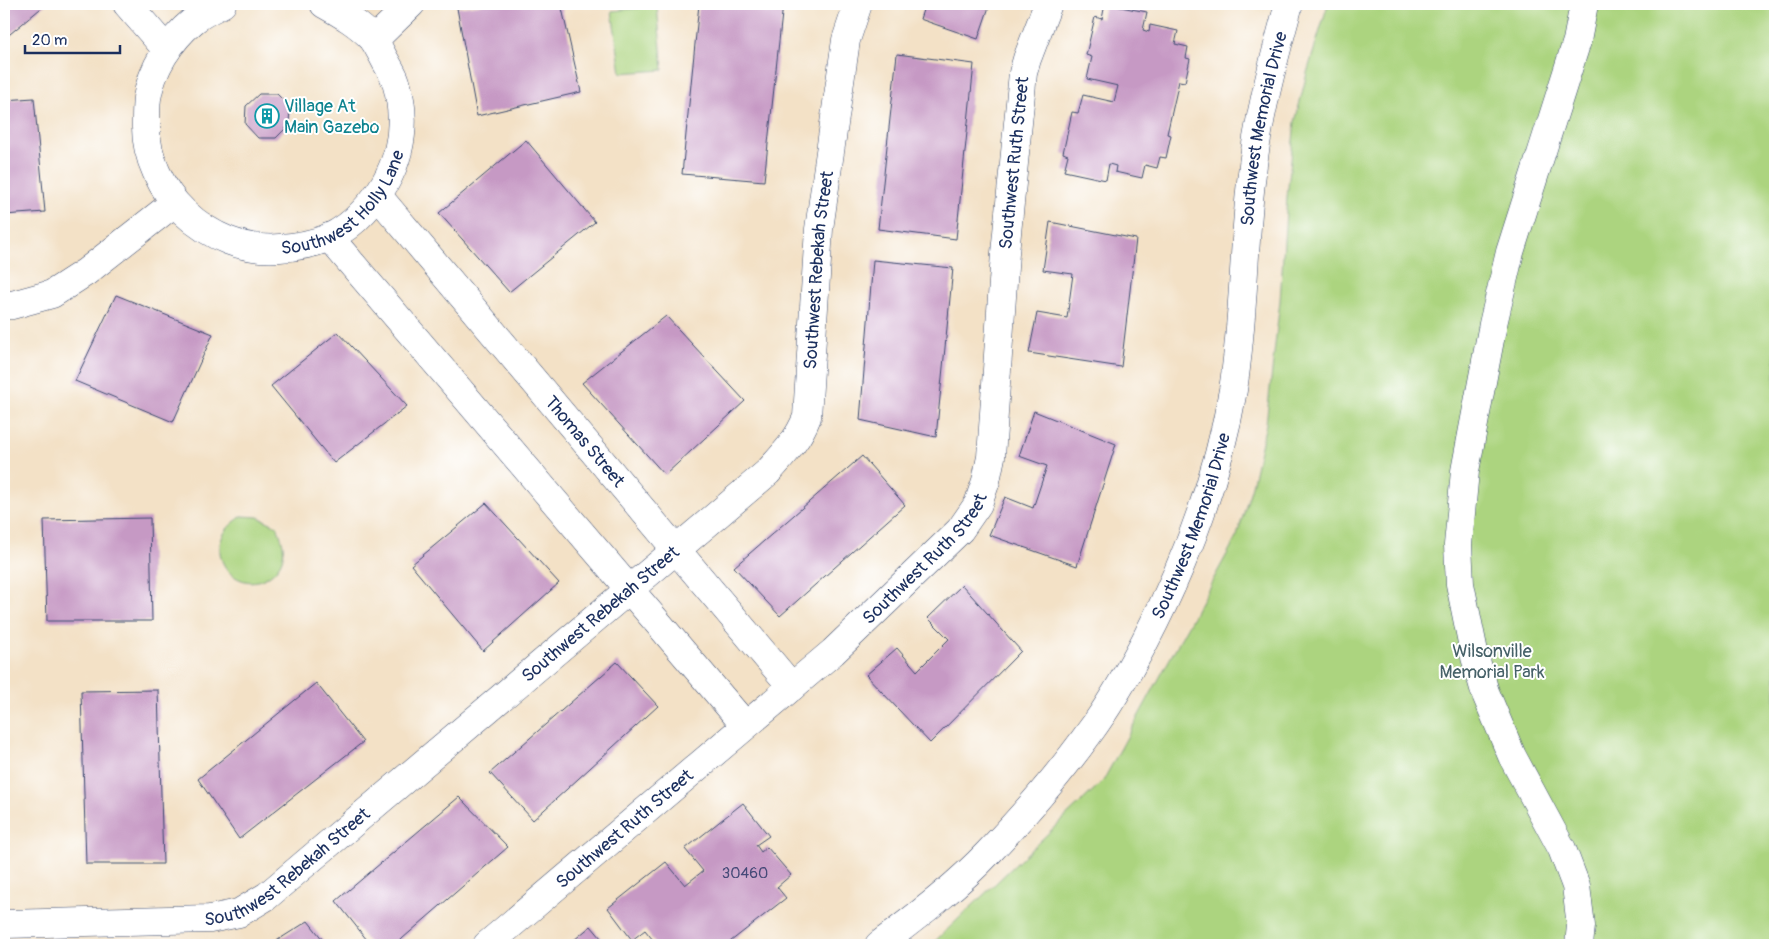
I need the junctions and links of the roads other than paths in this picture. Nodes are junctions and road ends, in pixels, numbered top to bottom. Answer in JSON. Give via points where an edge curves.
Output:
{"nodes":[{"id":1,"x":128,"y":4,"type":"edge"},
{"id":2,"x":221,"y":4,"type":"edge"},
{"id":3,"x":324,"y":4,"type":"edge"},
{"id":4,"x":411,"y":4,"type":"edge"},
{"id":5,"x":858,"y":4,"type":"edge"},
{"id":6,"x":1048,"y":4,"type":"edge"},
{"id":7,"x":1289,"y":4,"type":"edge"},
{"id":8,"x":1584,"y":4,"type":"edge"},
{"id":9,"x":374,"y":40,"type":"junction"},
{"id":10,"x":167,"y":50,"type":"junction"},
{"id":11,"x":378,"y":196,"type":"junction"},
{"id":12,"x":174,"y":203,"type":"junction"},
{"id":13,"x":329,"y":237,"type":"junction"},
{"id":14,"x":4,"y":305,"type":"edge"},
{"id":15,"x":676,"y":549,"type":"junction"},
{"id":16,"x":629,"y":589,"type":"junction"},
{"id":17,"x":792,"y":687,"type":"junction"},
{"id":18,"x":745,"y":725,"type":"junction"},
{"id":19,"x":4,"y":924,"type":"edge"},
{"id":20,"x":487,"y":945,"type":"edge"},
{"id":21,"x":879,"y":945,"type":"edge"},
{"id":22,"x":1579,"y":945,"type":"edge"}],
"edges":[{"from":1,"to":10,"type":"street"},
{"from":2,"to":10,"type":"street","name":"Southwest Holly Lane","via":[[193,21]]},
{"from":3,"to":9,"type":"street","name":"Southwest Holly Lane","via":[[350,18]]},
{"from":4,"to":9,"type":"street"},
{"from":5,"to":15,"type":"street","name":"Southwest Rebekah Street","via":[[846,40],[819,229],[807,417],[801,434],[768,472]]},
{"from":6,"to":17,"type":"street","name":"Southwest Ruth Street","via":[[1023,73],[1005,253],[991,458],[978,504],[960,530]]},
{"from":7,"to":21,"type":"street","name":"Southwest Memorial Drive","via":[[1258,131],[1251,183],[1240,345],[1227,419],[1203,508],[1164,605],[1126,676],[1091,731],[1050,785],[988,853],[938,899]]},
{"from":8,"to":22,"type":"street","via":[[1577,40],[1510,252],[1495,315],[1465,471],[1458,546],[1460,584],[1485,692],[1512,756],[1562,849],[1576,886],[1581,926]]},
{"from":9,"to":11,"type":"street","name":"Southwest Holly Lane","via":[[396,80],[402,109],[402,136],[394,166]]},
{"from":10,"to":12,"type":"street","name":"Southwest Holly Lane","via":[[155,71],[147,98],[146,132],[154,168]]},
{"from":11,"to":13,"type":"street","name":"Southwest Holly Lane","via":[[355,221]]},
{"from":11,"to":15,"type":"street","name":"Thomas Street"},
{"from":12,"to":13,"type":"street","name":"Southwest Holly Lane","via":[[195,223],[240,245],[266,249],[302,246]]},
{"from":12,"to":14,"type":"street","via":[[86,272],[52,294]]},
{"from":13,"to":16,"type":"street"},
{"from":15,"to":16,"type":"street","name":"Southwest Rebekah Street"},
{"from":15,"to":17,"type":"street","name":"Thomas Street"},
{"from":16,"to":18,"type":"street"},
{"from":16,"to":19,"type":"street","name":"Southwest Rebekah Street","via":[[266,896],[239,913],[210,919]]},
{"from":17,"to":18,"type":"street","name":"Southwest Ruth Street"},
{"from":18,"to":20,"type":"street","name":"Southwest Ruth Street"}]}
